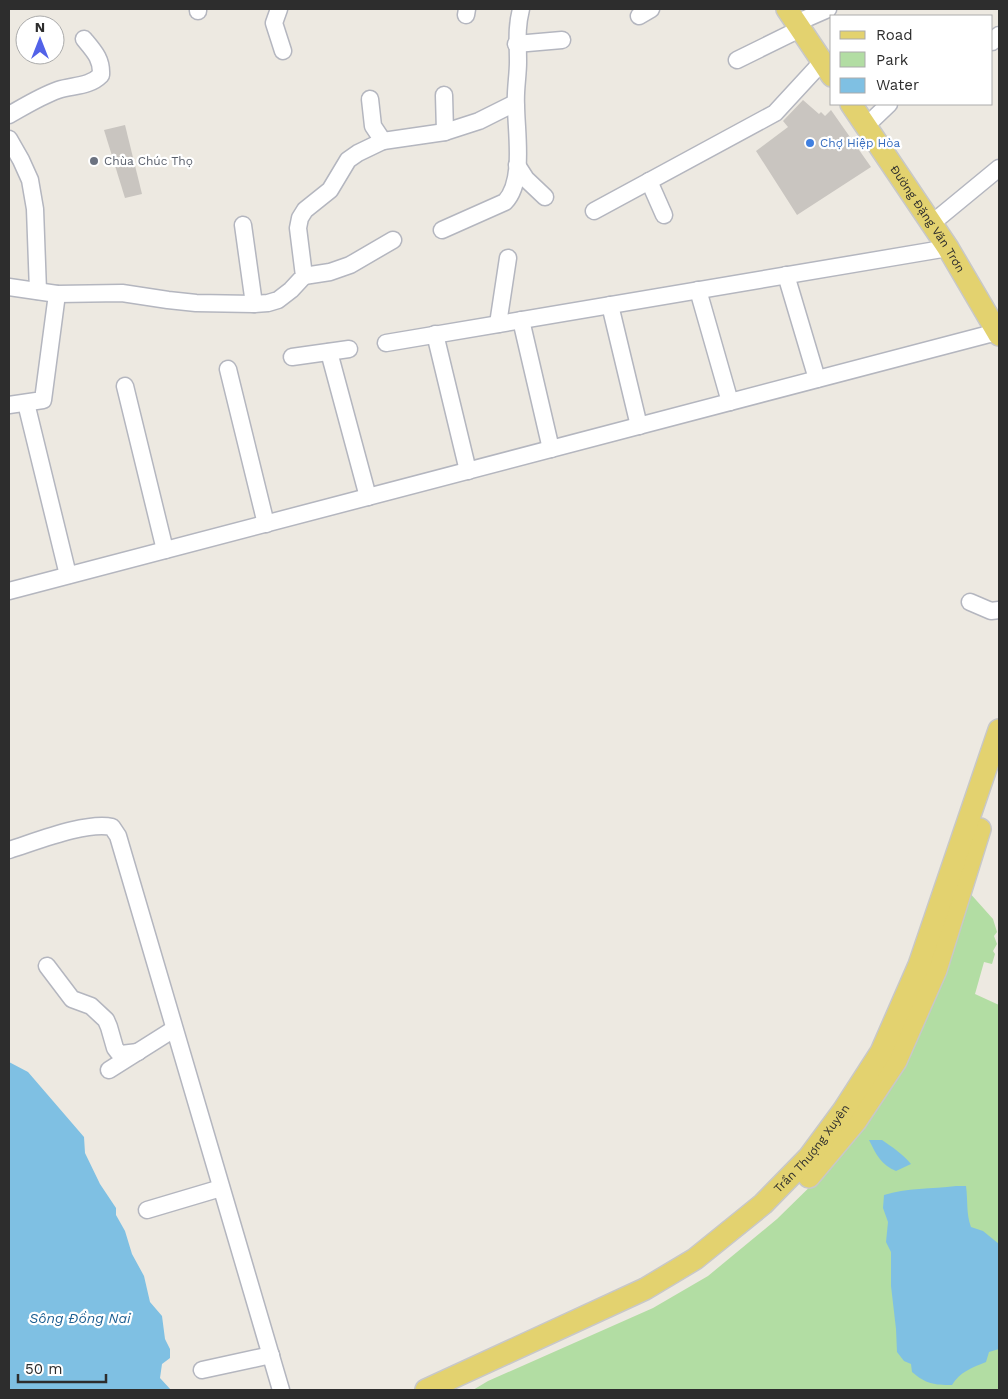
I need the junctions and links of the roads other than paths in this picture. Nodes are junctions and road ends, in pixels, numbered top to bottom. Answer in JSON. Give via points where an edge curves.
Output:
{"nodes":[{"id":1,"x":279,"y":9,"type":"edge"},
{"id":2,"x":521,"y":9,"type":"edge"},
{"id":3,"x":828,"y":9,"type":"edge"},
{"id":4,"x":794,"y":20,"type":"edge"},
{"id":5,"x":84,"y":39,"type":"dead end"},
{"id":6,"x":562,"y":40,"type":"dead end"},
{"id":7,"x":516,"y":44,"type":"junction"},
{"id":8,"x":283,"y":51,"type":"dead end"},
{"id":9,"x":737,"y":60,"type":"dead end"},
{"id":10,"x":827,"y":69,"type":"edge"},
{"id":11,"x":444,"y":95,"type":"dead end"},
{"id":12,"x":370,"y":99,"type":"dead end"},
{"id":13,"x":516,"y":103,"type":"junction"},
{"id":14,"x":852,"y":105,"type":"edge"},
{"id":15,"x":888,"y":105,"type":"edge"},
{"id":16,"x":9,"y":115,"type":"edge"},
{"id":17,"x":866,"y":126,"type":"junction"},
{"id":18,"x":445,"y":132,"type":"junction"},
{"id":19,"x":9,"y":139,"type":"edge"},
{"id":20,"x":383,"y":141,"type":"junction"},
{"id":21,"x":517,"y":164,"type":"junction"},
{"id":22,"x":999,"y":168,"type":"edge"},
{"id":23,"x":648,"y":181,"type":"junction"},
{"id":24,"x":545,"y":197,"type":"dead end"},
{"id":25,"x":594,"y":212,"type":"dead end"},
{"id":26,"x":664,"y":215,"type":"dead end"},
{"id":27,"x":931,"y":224,"type":"junction"},
{"id":28,"x":243,"y":225,"type":"dead end"},
{"id":29,"x":442,"y":230,"type":"dead end"},
{"id":30,"x":393,"y":240,"type":"dead end"},
{"id":31,"x":948,"y":248,"type":"junction"},
{"id":32,"x":508,"y":258,"type":"dead end"},
{"id":33,"x":304,"y":276,"type":"junction"},
{"id":34,"x":786,"y":276,"type":"junction"},
{"id":35,"x":9,"y":287,"type":"edge"},
{"id":36,"x":698,"y":290,"type":"junction"},
{"id":37,"x":38,"y":291,"type":"junction"},
{"id":38,"x":57,"y":294,"type":"junction"},
{"id":39,"x":254,"y":304,"type":"junction"},
{"id":40,"x":610,"y":305,"type":"junction"},
{"id":41,"x":521,"y":320,"type":"junction"},
{"id":42,"x":996,"y":323,"type":"edge"},
{"id":43,"x":498,"y":324,"type":"junction"},
{"id":44,"x":435,"y":334,"type":"junction"},
{"id":45,"x":386,"y":343,"type":"dead end"},
{"id":46,"x":349,"y":349,"type":"dead end"},
{"id":47,"x":330,"y":352,"type":"junction"},
{"id":48,"x":292,"y":357,"type":"dead end"},
{"id":49,"x":228,"y":369,"type":"dead end"},
{"id":50,"x":817,"y":379,"type":"junction"},
{"id":51,"x":125,"y":386,"type":"dead end"},
{"id":52,"x":730,"y":402,"type":"junction"},
{"id":53,"x":26,"y":403,"type":"junction"},
{"id":54,"x":9,"y":405,"type":"edge"},
{"id":55,"x":639,"y":426,"type":"junction"},
{"id":56,"x":551,"y":449,"type":"junction"},
{"id":57,"x":468,"y":470,"type":"junction"},
{"id":58,"x":368,"y":497,"type":"junction"},
{"id":59,"x":266,"y":524,"type":"junction"},
{"id":60,"x":165,"y":550,"type":"junction"},
{"id":61,"x":68,"y":575,"type":"junction"},
{"id":62,"x":9,"y":591,"type":"edge"},
{"id":63,"x":970,"y":602,"type":"dead end"},
{"id":64,"x":999,"y":610,"type":"edge"},
{"id":65,"x":999,"y":730,"type":"edge"},
{"id":66,"x":999,"y":773,"type":"edge"},
{"id":67,"x":9,"y":850,"type":"edge"},
{"id":68,"x":47,"y":966,"type":"dead end"},
{"id":69,"x":174,"y":1030,"type":"junction"},
{"id":70,"x":138,"y":1052,"type":"junction"},
{"id":71,"x":109,"y":1070,"type":"dead end"},
{"id":72,"x":221,"y":1188,"type":"junction"},
{"id":73,"x":147,"y":1210,"type":"dead end"},
{"id":74,"x":271,"y":1355,"type":"junction"},
{"id":75,"x":202,"y":1370,"type":"dead end"},
{"id":76,"x":281,"y":1390,"type":"edge"},
{"id":77,"x":426,"y":1390,"type":"edge"},
{"id":78,"x":460,"y":1390,"type":"edge"}],
"edges":[{"from":1,"to":8,"type":"street","via":[[274,23]]},
{"from":2,"to":7,"type":"street"},
{"from":3,"to":4,"type":"street"},
{"from":4,"to":9,"type":"street"},
{"from":4,"to":10,"type":"main road"},
{"from":5,"to":16,"type":"street","via":[[98,56],[101,75],[84,85],[59,90]]},
{"from":6,"to":7,"type":"street"},
{"from":7,"to":13,"type":"street"},
{"from":10,"to":23,"type":"street","via":[[776,113]]},
{"from":11,"to":18,"type":"street"},
{"from":12,"to":20,"type":"street","via":[[373,126]]},
{"from":13,"to":18,"type":"street","via":[[479,121]]},
{"from":13,"to":21,"type":"street"},
{"from":14,"to":17,"type":"main road","name":"Đường Đặng Văn Trơn"},
{"from":15,"to":17,"type":"street"},
{"from":17,"to":27,"type":"main road","name":"Đường Đặng Văn Trơn"},
{"from":18,"to":20,"type":"street"},
{"from":19,"to":37,"type":"street","via":[[30,180],[35,209]]},
{"from":20,"to":33,"type":"street","via":[[348,160],[330,190],[300,218],[298,228]]},
{"from":21,"to":24,"type":"street","via":[[526,179]]},
{"from":21,"to":29,"type":"street","via":[[514,187],[505,202]]},
{"from":22,"to":27,"type":"street"},
{"from":23,"to":25,"type":"street"},
{"from":23,"to":26,"type":"street"},
{"from":27,"to":31,"type":"main road","name":"Đường Đặng Văn Trơn"},
{"from":28,"to":39,"type":"street"},
{"from":30,"to":33,"type":"street","via":[[350,265]]},
{"from":31,"to":34,"type":"street"},
{"from":31,"to":42,"type":"main road","name":"Đường Đặng Văn Trơn"},
{"from":32,"to":43,"type":"street"},
{"from":33,"to":39,"type":"street","via":[[278,300]]},
{"from":34,"to":36,"type":"street"},
{"from":34,"to":50,"type":"street"},
{"from":35,"to":37,"type":"street"},
{"from":36,"to":40,"type":"street"},
{"from":36,"to":52,"type":"street"},
{"from":37,"to":38,"type":"street"},
{"from":38,"to":39,"type":"street","via":[[122,293],[196,303]]},
{"from":38,"to":53,"type":"street","via":[[43,400]]},
{"from":40,"to":41,"type":"street"},
{"from":40,"to":55,"type":"street"},
{"from":41,"to":43,"type":"street"},
{"from":41,"to":56,"type":"street"},
{"from":42,"to":50,"type":"street"},
{"from":43,"to":44,"type":"street"},
{"from":44,"to":45,"type":"street"},
{"from":44,"to":57,"type":"street"},
{"from":46,"to":47,"type":"street"},
{"from":47,"to":48,"type":"street"},
{"from":47,"to":58,"type":"street"},
{"from":49,"to":59,"type":"street"},
{"from":50,"to":52,"type":"street"},
{"from":51,"to":60,"type":"street"},
{"from":52,"to":55,"type":"street"},
{"from":53,"to":54,"type":"street"},
{"from":53,"to":61,"type":"street"},
{"from":55,"to":56,"type":"street"},
{"from":56,"to":57,"type":"street"},
{"from":57,"to":58,"type":"street"},
{"from":58,"to":59,"type":"street"},
{"from":59,"to":60,"type":"street"},
{"from":60,"to":61,"type":"street"},
{"from":61,"to":62,"type":"street"},
{"from":63,"to":64,"type":"street","via":[[991,611]]},
{"from":65,"to":77,"type":"main road","name":"Trần Thượng Xuyên","via":[[919,965],[900,1009],[880,1052],[809,1157],[763,1204],[695,1259],[653,1284]]},
{"from":66,"to":78,"type":"main road","name":"Trần Thượng Xuyên","via":[[936,970],[896,1061],[856,1121],[818,1169],[771,1215],[704,1270],[650,1302]]},
{"from":67,"to":69,"type":"street","via":[[86,827],[112,827],[118,836]]},
{"from":68,"to":70,"type":"street","via":[[72,999],[91,1006],[106,1020],[118,1052]]},
{"from":69,"to":70,"type":"street"},
{"from":69,"to":72,"type":"street"},
{"from":70,"to":71,"type":"street"},
{"from":72,"to":73,"type":"street"},
{"from":72,"to":74,"type":"street"},
{"from":74,"to":75,"type":"street"},
{"from":74,"to":76,"type":"street"}]}
